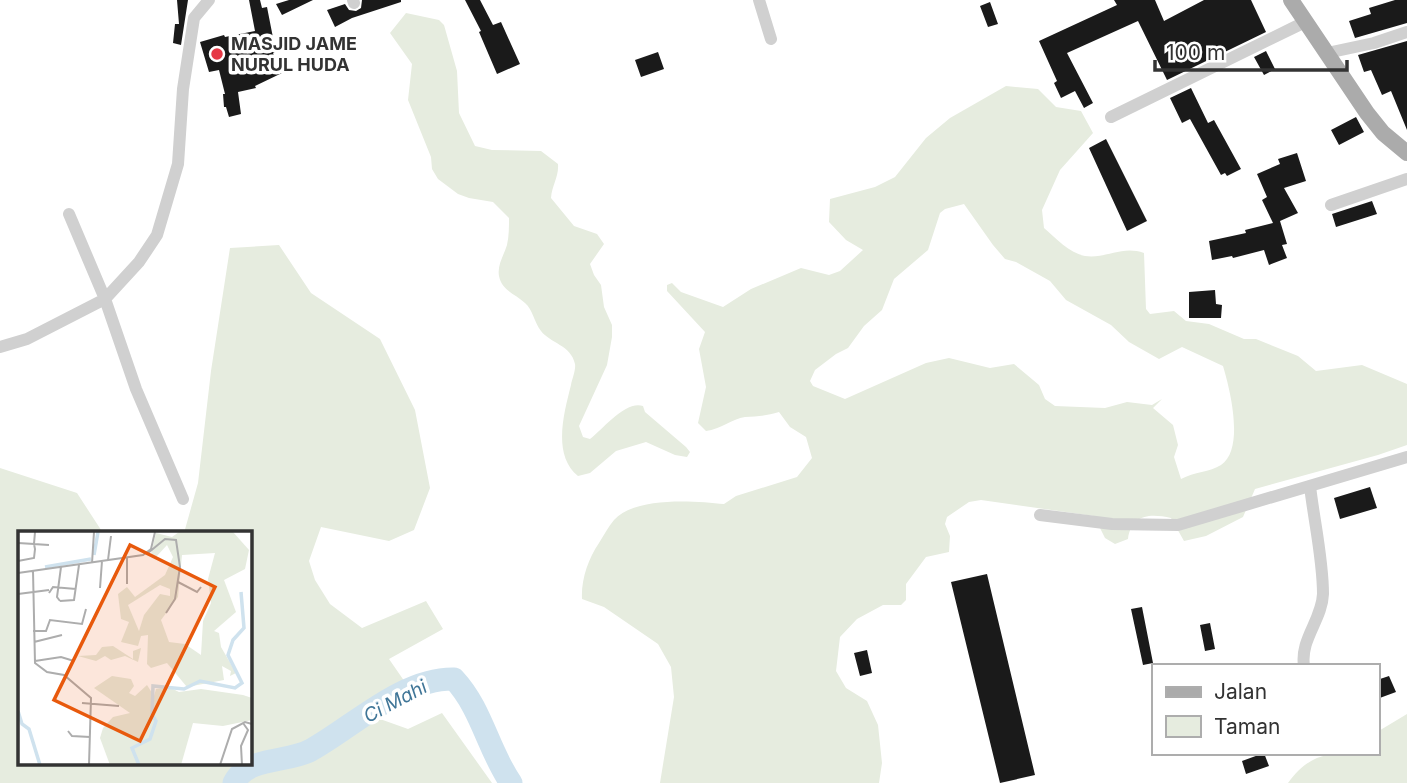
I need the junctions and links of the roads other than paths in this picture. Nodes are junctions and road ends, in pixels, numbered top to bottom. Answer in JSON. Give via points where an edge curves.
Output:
{"nodes":[{"id":1,"x":209,"y":0,"type":"edge"},
{"id":2,"x":759,"y":0,"type":"edge"},
{"id":3,"x":1291,"y":0,"type":"edge"},
{"id":4,"x":1305,"y":22,"type":"junction"},
{"id":5,"x":1407,"y":32,"type":"edge"},
{"id":6,"x":771,"y":39,"type":"dead end"},
{"id":7,"x":1327,"y":53,"type":"junction"},
{"id":8,"x":1111,"y":117,"type":"dead end"},
{"id":9,"x":1407,"y":153,"type":"edge"},
{"id":10,"x":1407,"y":178,"type":"edge"},
{"id":11,"x":1331,"y":205,"type":"dead end"},
{"id":12,"x":69,"y":214,"type":"dead end"},
{"id":13,"x":105,"y":299,"type":"junction"},
{"id":14,"x":0,"y":347,"type":"edge"},
{"id":15,"x":1407,"y":457,"type":"edge"},
{"id":16,"x":1310,"y":486,"type":"junction"},
{"id":17,"x":183,"y":499,"type":"dead end"},
{"id":18,"x":1041,"y":515,"type":"dead end"},
{"id":19,"x":1304,"y":664,"type":"edge"}],
"edges":[{"from":1,"to":13,"type":"street","via":[[194,18],[178,164],[161,225],[139,262]]},
{"from":2,"to":6,"type":"street"},
{"from":3,"to":4,"type":"main road"},
{"from":4,"to":7,"type":"main road"},
{"from":4,"to":8,"type":"street"},
{"from":5,"to":7,"type":"street"},
{"from":7,"to":9,"type":"main road","via":[[1367,113]]},
{"from":10,"to":11,"type":"street"},
{"from":12,"to":13,"type":"street"},
{"from":13,"to":14,"type":"street","via":[[27,339]]},
{"from":13,"to":17,"type":"street","via":[[136,389]]},
{"from":15,"to":16,"type":"street"},
{"from":16,"to":18,"type":"street","via":[[1178,525],[1112,524]]},
{"from":16,"to":19,"type":"street","via":[[1323,594],[1321,613],[1304,649]]}]}
